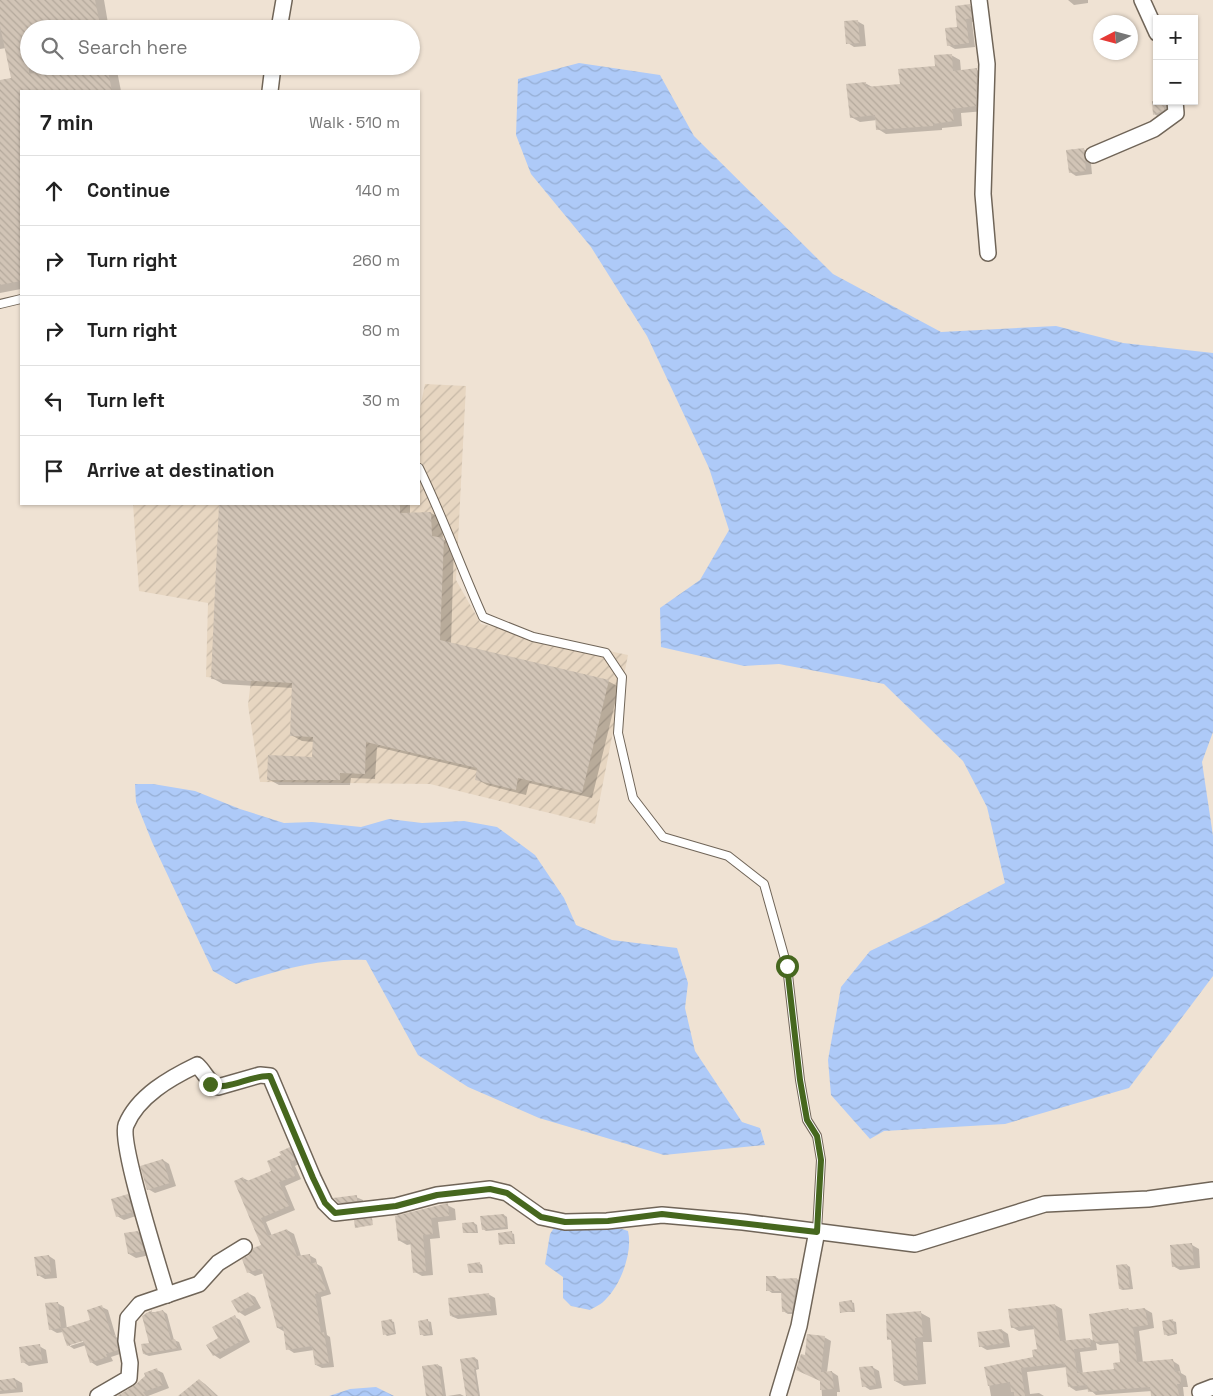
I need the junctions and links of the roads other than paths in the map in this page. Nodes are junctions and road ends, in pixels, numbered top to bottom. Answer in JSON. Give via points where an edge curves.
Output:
{"nodes":[{"id":1,"x":284,"y":0,"type":"edge"},
{"id":2,"x":978,"y":0,"type":"edge"},
{"id":3,"x":1142,"y":0,"type":"edge"},
{"id":4,"x":281,"y":20,"type":"edge"},
{"id":5,"x":1153,"y":24,"type":"edge"},
{"id":6,"x":272,"y":75,"type":"edge"},
{"id":7,"x":270,"y":90,"type":"edge"},
{"id":8,"x":1175,"y":105,"type":"edge"},
{"id":9,"x":1093,"y":155,"type":"dead end"},
{"id":10,"x":988,"y":253,"type":"dead end"},
{"id":11,"x":20,"y":299,"type":"edge"},
{"id":12,"x":0,"y":304,"type":"edge"},
{"id":13,"x":420,"y":470,"type":"edge"},
{"id":14,"x":1213,"y":1190,"type":"edge"},
{"id":15,"x":817,"y":1232,"type":"junction"},
{"id":16,"x":244,"y":1247,"type":"dead end"},
{"id":17,"x":167,"y":1296,"type":"junction"},
{"id":18,"x":98,"y":1396,"type":"edge"},
{"id":19,"x":778,"y":1396,"type":"edge"}],
"edges":[{"from":1,"to":4,"type":"street"},
{"from":2,"to":10,"type":"street","via":[[987,64],[983,194]]},
{"from":3,"to":5,"type":"street"},
{"from":6,"to":7,"type":"street"},
{"from":8,"to":9,"type":"street","via":[[1176,113],[1154,130]]},
{"from":11,"to":12,"type":"lane"},
{"from":13,"to":15,"type":"lane","via":[[440,510],[461,569],[483,617],[533,637],[606,653],[622,677],[618,733],[633,798],[663,837],[728,856],[764,884],[787,966],[807,1120],[817,1136],[821,1160]]},
{"from":14,"to":15,"type":"street","via":[[1148,1199],[1044,1204],[915,1244]]},
{"from":15,"to":17,"type":"street","via":[[662,1214],[608,1221],[565,1222],[541,1217],[507,1193],[490,1189],[335,1213],[325,1203],[313,1178],[270,1076],[218,1087],[210,1084],[205,1072],[197,1065],[175,1075],[144,1098],[125,1127],[128,1157]]},
{"from":15,"to":19,"type":"street","via":[[798,1326]]},
{"from":16,"to":17,"type":"street","via":[[218,1263],[199,1284]]},
{"from":17,"to":18,"type":"street","via":[[140,1304],[128,1318],[129,1378]]}]}
